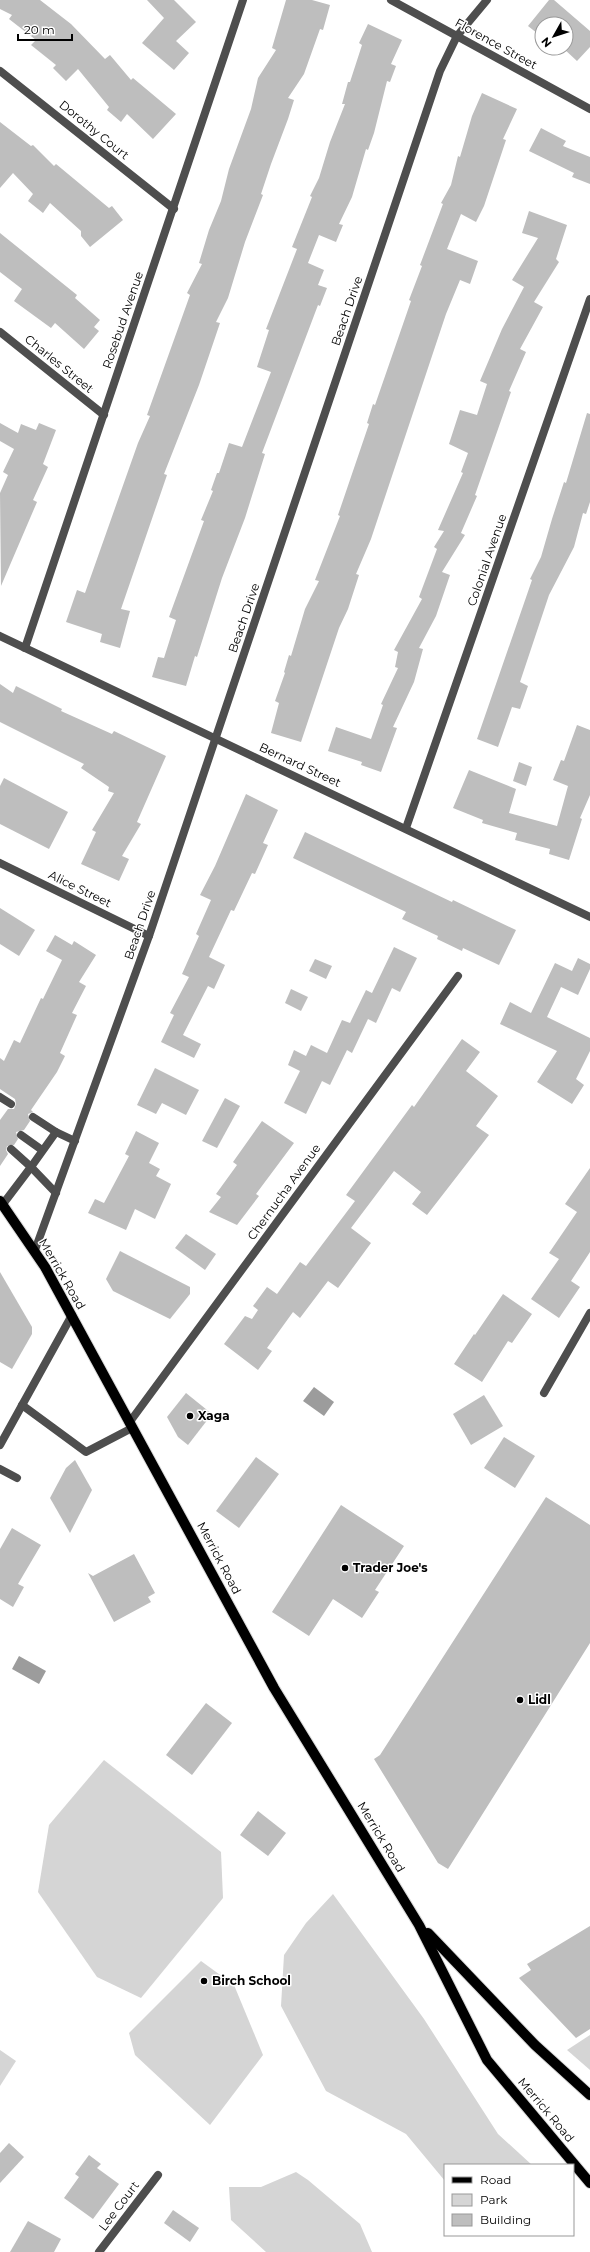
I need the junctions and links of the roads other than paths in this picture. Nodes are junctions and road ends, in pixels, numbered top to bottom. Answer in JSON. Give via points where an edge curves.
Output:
{"nodes":[{"id":1,"x":391,"y":0,"type":"edge"},
{"id":2,"x":487,"y":0,"type":"edge"},
{"id":3,"x":242,"y":1,"type":"edge"},
{"id":4,"x":457,"y":36,"type":"junction"},
{"id":5,"x":0,"y":71,"type":"edge"},
{"id":6,"x":590,"y":109,"type":"edge"},
{"id":7,"x":174,"y":209,"type":"junction"},
{"id":8,"x":590,"y":299,"type":"edge"},
{"id":9,"x":0,"y":332,"type":"edge"},
{"id":10,"x":104,"y":415,"type":"junction"},
{"id":11,"x":0,"y":636,"type":"edge"},
{"id":12,"x":25,"y":648,"type":"junction"},
{"id":13,"x":215,"y":739,"type":"junction"},
{"id":14,"x":406,"y":828,"type":"junction"},
{"id":15,"x":0,"y":863,"type":"edge"},
{"id":16,"x":590,"y":916,"type":"edge"},
{"id":17,"x":149,"y":936,"type":"junction"},
{"id":18,"x":458,"y":976,"type":"dead end"},
{"id":19,"x":0,"y":1097,"type":"edge"},
{"id":20,"x":11,"y":1104,"type":"dead end"},
{"id":21,"x":33,"y":1117,"type":"dead end"},
{"id":22,"x":56,"y":1132,"type":"junction"},
{"id":23,"x":21,"y":1135,"type":"dead end"},
{"id":24,"x":75,"y":1141,"type":"junction"},
{"id":25,"x":11,"y":1149,"type":"dead end"},
{"id":26,"x":42,"y":1150,"type":"junction"},
{"id":27,"x":31,"y":1167,"type":"junction"},
{"id":28,"x":56,"y":1193,"type":"junction"},
{"id":29,"x":1,"y":1203,"type":"edge"},
{"id":30,"x":35,"y":1250,"type":"junction"},
{"id":31,"x":590,"y":1313,"type":"edge"},
{"id":32,"x":72,"y":1315,"type":"junction"},
{"id":33,"x":544,"y":1394,"type":"dead end"},
{"id":34,"x":22,"y":1405,"type":"junction"},
{"id":35,"x":131,"y":1425,"type":"junction"},
{"id":36,"x":0,"y":1444,"type":"edge"},
{"id":37,"x":0,"y":1469,"type":"edge"},
{"id":38,"x":17,"y":1478,"type":"dead end"},
{"id":39,"x":419,"y":1925,"type":"junction"},
{"id":40,"x":590,"y":2095,"type":"edge"},
{"id":41,"x":574,"y":2164,"type":"edge"},
{"id":42,"x":574,"y":2164,"type":"edge"},
{"id":43,"x":158,"y":2175,"type":"dead end"},
{"id":44,"x":589,"y":2182,"type":"edge"},
{"id":45,"x":100,"y":2252,"type":"edge"}],
"edges":[{"from":1,"to":4,"type":"street","name":"Florence Street"},
{"from":2,"to":4,"type":"street","name":"Beach Drive"},
{"from":3,"to":7,"type":"street","name":"Rosebud Avenue"},
{"from":4,"to":6,"type":"street","name":"Florence Street"},
{"from":4,"to":13,"type":"street","name":"Beach Drive","via":[[440,71]]},
{"from":5,"to":7,"type":"street","name":"Dorothy Court"},
{"from":7,"to":10,"type":"street","name":"Rosebud Avenue"},
{"from":8,"to":14,"type":"street","name":"Colonial Avenue"},
{"from":9,"to":10,"type":"street","name":"Charles Street"},
{"from":10,"to":12,"type":"street","name":"Rosebud Avenue","via":[[98,426],[93,449]]},
{"from":11,"to":12,"type":"street","name":"Bernard Street"},
{"from":12,"to":13,"type":"street","name":"Bernard Street"},
{"from":13,"to":14,"type":"street","name":"Bernard Street"},
{"from":13,"to":17,"type":"street","name":"Beach Drive"},
{"from":14,"to":16,"type":"street","name":"Bernard Street"},
{"from":15,"to":17,"type":"street","name":"Alice Street"},
{"from":17,"to":24,"type":"street","name":"Beach Drive"},
{"from":18,"to":35,"type":"street","name":"Chernucha Avenue"},
{"from":19,"to":20,"type":"street"},
{"from":21,"to":22,"type":"street"},
{"from":22,"to":24,"type":"street"},
{"from":22,"to":26,"type":"street"},
{"from":23,"to":26,"type":"street"},
{"from":24,"to":28,"type":"street","name":"Beach Drive"},
{"from":25,"to":27,"type":"street"},
{"from":26,"to":27,"type":"street"},
{"from":27,"to":28,"type":"street"},
{"from":27,"to":29,"type":"street"},
{"from":28,"to":30,"type":"street","name":"Beach Drive"},
{"from":29,"to":30,"type":"main road","name":"Merrick Road"},
{"from":30,"to":32,"type":"main road","name":"Merrick Road"},
{"from":31,"to":33,"type":"street"},
{"from":32,"to":34,"type":"street"},
{"from":32,"to":35,"type":"main road","name":"Merrick Road"},
{"from":34,"to":35,"type":"street","via":[[86,1452]]},
{"from":34,"to":36,"type":"street"},
{"from":35,"to":39,"type":"main road","name":"Merrick Road","via":[[269,1678]]},
{"from":37,"to":38,"type":"street"},
{"from":39,"to":40,"type":"main road","name":"Merrick Road","via":[[536,2045]]},
{"from":39,"to":41,"type":"main road","name":"Merrick Road","via":[[487,2060]]},
{"from":42,"to":44,"type":"main road","name":"Merrick Road"},
{"from":43,"to":45,"type":"street","name":"Lee Court"}]}
